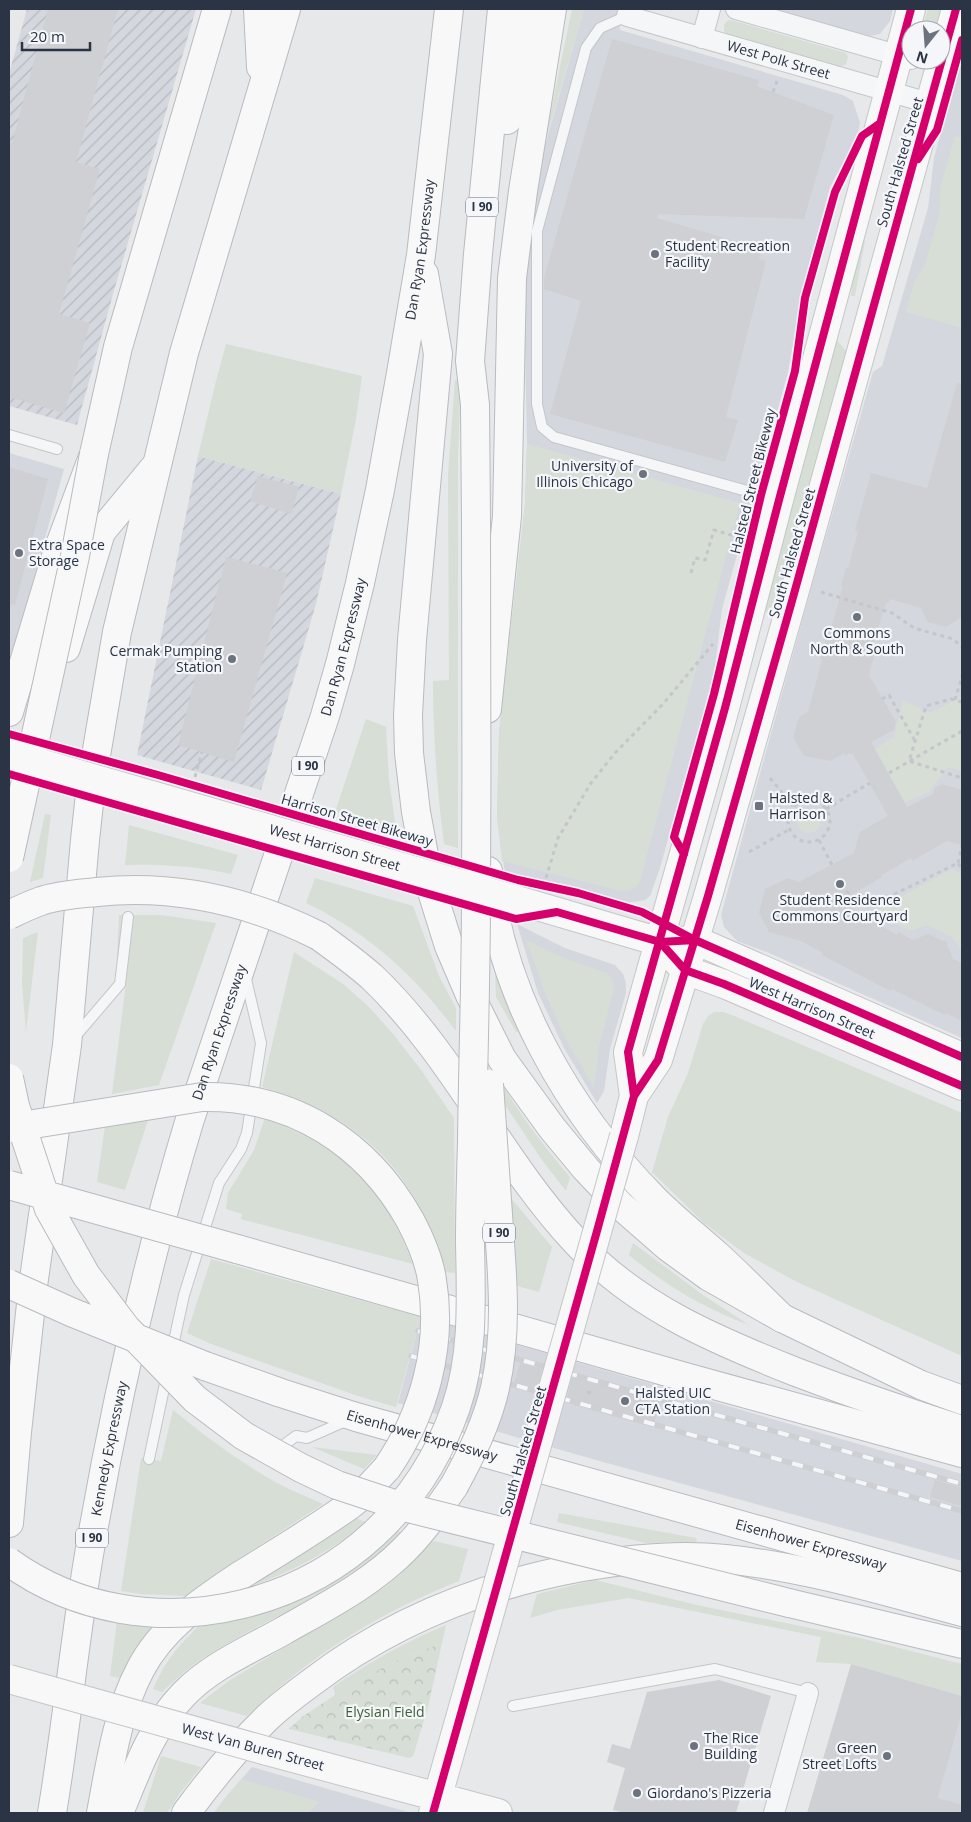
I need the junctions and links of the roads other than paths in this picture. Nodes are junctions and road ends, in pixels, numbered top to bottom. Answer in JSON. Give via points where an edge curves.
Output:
{"nodes":[{"id":1,"x":217,"y":9,"type":"edge"},
{"id":2,"x":258,"y":9,"type":"edge"},
{"id":3,"x":286,"y":9,"type":"edge"},
{"id":4,"x":449,"y":9,"type":"edge"},
{"id":5,"x":502,"y":9,"type":"edge"},
{"id":6,"x":528,"y":9,"type":"edge"},
{"id":7,"x":552,"y":9,"type":"edge"},
{"id":8,"x":710,"y":9,"type":"edge"},
{"id":9,"x":736,"y":9,"type":"edge"},
{"id":10,"x":956,"y":9,"type":"edge"},
{"id":11,"x":628,"y":12,"type":"edge"},
{"id":12,"x":951,"y":26,"type":"edge"},
{"id":13,"x":702,"y":38,"type":"junction"},
{"id":14,"x":901,"y":56,"type":"edge"},
{"id":15,"x":901,"y":68,"type":"edge"},
{"id":16,"x":938,"y":70,"type":"edge"},
{"id":17,"x":262,"y":86,"type":"junction"},
{"id":18,"x":888,"y":91,"type":"junction"},
{"id":19,"x":929,"y":103,"type":"junction"},
{"id":20,"x":421,"y":255,"type":"junction"},
{"id":21,"x":475,"y":405,"type":"junction"},
{"id":22,"x":9,"y":435,"type":"edge"},
{"id":23,"x":56,"y":448,"type":"dead end"},
{"id":24,"x":94,"y":454,"type":"junction"},
{"id":25,"x":158,"y":463,"type":"junction"},
{"id":26,"x":778,"y":500,"type":"junction"},
{"id":27,"x":9,"y":712,"type":"edge"},
{"id":28,"x":9,"y":754,"type":"edge"},
{"id":29,"x":9,"y":794,"type":"edge"},
{"id":30,"x":9,"y":858,"type":"edge"},
{"id":31,"x":9,"y":914,"type":"edge"},
{"id":32,"x":128,"y":917,"type":"dead end"},
{"id":33,"x":694,"y":940,"type":"junction"},
{"id":34,"x":660,"y":942,"type":"junction"},
{"id":35,"x":242,"y":960,"type":"junction"},
{"id":36,"x":685,"y":970,"type":"junction"},
{"id":37,"x":475,"y":971,"type":"junction"},
{"id":38,"x":67,"y":1045,"type":"junction"},
{"id":39,"x":962,"y":1057,"type":"edge"},
{"id":40,"x":9,"y":1078,"type":"edge"},
{"id":41,"x":962,"y":1086,"type":"edge"},
{"id":42,"x":634,"y":1096,"type":"junction"},
{"id":43,"x":9,"y":1128,"type":"edge"},
{"id":44,"x":9,"y":1185,"type":"edge"},
{"id":45,"x":149,"y":1265,"type":"joint"},
{"id":46,"x":16,"y":1299,"type":"edge"},
{"id":47,"x":782,"y":1318,"type":"junction"},
{"id":48,"x":962,"y":1400,"type":"edge"},
{"id":49,"x":356,"y":1417,"type":"junction"},
{"id":50,"x":962,"y":1430,"type":"edge"},
{"id":51,"x":245,"y":1448,"type":"dead end"},
{"id":52,"x":962,"y":1454,"type":"edge"},
{"id":53,"x":150,"y":1459,"type":"dead end"},
{"id":54,"x":9,"y":1523,"type":"edge"},
{"id":55,"x":9,"y":1562,"type":"edge"},
{"id":56,"x":962,"y":1587,"type":"edge"},
{"id":57,"x":962,"y":1612,"type":"edge"},
{"id":58,"x":962,"y":1644,"type":"edge"},
{"id":59,"x":9,"y":1679,"type":"edge"},
{"id":60,"x":808,"y":1693,"type":"joint"},
{"id":61,"x":513,"y":1706,"type":"dead end"},
{"id":62,"x":436,"y":1805,"type":"edge"},
{"id":63,"x":52,"y":1813,"type":"edge"},
{"id":64,"x":101,"y":1813,"type":"edge"},
{"id":65,"x":119,"y":1813,"type":"edge"},
{"id":66,"x":186,"y":1813,"type":"edge"},
{"id":67,"x":498,"y":1813,"type":"edge"},
{"id":68,"x":774,"y":1813,"type":"edge"}],
"edges":[{"from":1,"to":24,"type":"main road","via":[[118,347]]},
{"from":2,"to":17,"type":"main road"},
{"from":3,"to":17,"type":"main road"},
{"from":4,"to":20,"type":"main road","name":"Dan Ryan Expressway","number":"I 90"},
{"from":5,"to":21,"type":"main road","number":"I 90","via":[[470,362]]},
{"from":6,"to":21,"type":"main road","via":[[497,190],[483,360]]},
{"from":7,"to":47,"type":"main road","via":[[512,278],[507,516],[490,676],[483,788],[482,816],[489,883],[502,947],[516,986],[538,1039],[570,1095],[604,1142],[654,1199]]},
{"from":8,"to":13,"type":"street"},
{"from":9,"to":14,"type":"street"},
{"from":10,"to":12,"type":"main road","name":"South Halsted Street"},
{"from":11,"to":13,"type":"street","name":"West Polk Street"},
{"from":11,"to":26,"type":"lane","via":[[600,28],[586,48],[537,231],[537,404],[542,426],[554,437]]},
{"from":13,"to":18,"type":"street","name":"West Polk Street"},
{"from":15,"to":18,"type":"main road","name":"South Halsted Street"},
{"from":16,"to":19,"type":"main road","name":"South Halsted Street"},
{"from":17,"to":25,"type":"main road","via":[[184,354]]},
{"from":18,"to":19,"type":"street","name":"West Polk Street"},
{"from":18,"to":26,"type":"main road","name":"South Halsted Street"},
{"from":19,"to":33,"type":"main road","name":"South Halsted Street","via":[[774,668]]},
{"from":20,"to":35,"type":"main road","name":"Dan Ryan Expressway","number":"I 90","via":[[380,490],[340,664]]},
{"from":20,"to":47,"type":"main road","via":[[438,354],[412,640],[409,753],[429,882],[449,946],[502,1059],[527,1096],[586,1169],[621,1206],[668,1247],[708,1276]]},
{"from":21,"to":37,"type":"main road","number":"I 90","bridge":true},
{"from":22,"to":23,"type":"lane"},
{"from":24,"to":27,"type":"main road","bridge":true,"via":[[57,553]]},
{"from":24,"to":30,"type":"main road","bridge":true,"via":[[76,556]]},
{"from":25,"to":29,"type":"main road","via":[[101,532],[63,660]]},
{"from":25,"to":38,"type":"main road","via":[[117,632],[100,729],[85,840]]},
{"from":26,"to":34,"type":"main road","name":"South Halsted Street","via":[[730,690]]},
{"from":28,"to":34,"type":"main road","name":"West Harrison Street","bridge":true},
{"from":31,"to":50,"type":"main road","bridge":true,"via":[[68,894],[126,889],[169,891],[264,911],[319,936],[348,956],[397,1003],[443,1060],[551,1214],[578,1244],[636,1293],[695,1330],[746,1352],[881,1404]]},
{"from":32,"to":38,"type":"lane","via":[[120,984]]},
{"from":33,"to":34,"type":"main road","name":"West Harrison Street"},
{"from":33,"to":36,"type":"main road","name":"South Halsted Street"},
{"from":33,"to":39,"type":"main road","name":"West Harrison Street"},
{"from":34,"to":36,"type":"main road","name":"West Harrison Street"},
{"from":34,"to":42,"type":"main road","name":"South Halsted Street","via":[[628,1052]]},
{"from":35,"to":45,"type":"main road","name":"Dan Ryan Expressway","number":"I 90","via":[[170,1183]]},
{"from":35,"to":53,"type":"lane","via":[[261,1043],[247,1133],[241,1149],[219,1183],[184,1295]]},
{"from":36,"to":41,"type":"main road","name":"West Harrison Street"},
{"from":36,"to":42,"type":"main road","name":"South Halsted Street","via":[[658,1060]]},
{"from":37,"to":55,"type":"main road","bridge":true,"via":[[471,1308],[467,1359],[451,1422],[428,1467],[409,1494],[368,1540],[318,1576],[279,1593],[222,1609],[164,1614],[118,1609],[65,1592]]},
{"from":37,"to":65,"type":"main road","number":"I 90","bridge":true,"via":[[487,1066],[502,1274],[503,1333],[500,1367],[478,1441],[454,1486],[405,1550],[370,1578],[231,1659],[185,1693],[154,1732]]},
{"from":38,"to":46,"type":"main road","via":[[42,1233]]},
{"from":40,"to":58,"type":"main road","bridge":true,"via":[[14,1106],[49,1208],[86,1275],[126,1328],[195,1399],[244,1436],[337,1485],[400,1506]]},
{"from":42,"to":62,"type":"main road","name":"South Halsted Street","bridge":true},
{"from":43,"to":64,"type":"main road","bridge":true,"via":[[222,1096],[258,1102],[294,1114],[332,1134],[361,1155],[391,1190],[417,1233],[432,1280],[434,1344],[425,1389],[412,1426],[387,1468],[350,1505],[197,1605],[159,1640],[139,1671],[125,1704]]},
{"from":44,"to":52,"type":"main road","bridge":true},
{"from":45,"to":63,"type":"main road","name":"Kennedy Expressway","number":"I 90","via":[[91,1545]]},
{"from":46,"to":49,"type":"main road","name":"Eisenhower Expressway","bridge":true,"via":[[70,1312],[205,1366]]},
{"from":46,"to":54,"type":"main road"},
{"from":47,"to":48,"type":"main road","via":[[921,1385]]},
{"from":49,"to":51,"type":"lane","via":[[307,1438],[296,1436],[281,1447]]},
{"from":49,"to":56,"type":"main road","name":"Eisenhower Expressway"},
{"from":57,"to":66,"type":"main road","via":[[816,1573],[723,1558],[648,1559],[549,1573],[476,1593],[447,1605],[346,1657],[270,1715]]},
{"from":59,"to":62,"type":"main road","name":"West Van Buren Street","bridge":true,"via":[[267,1751]]},
{"from":60,"to":61,"type":"lane","via":[[715,1669]]},
{"from":60,"to":68,"type":"street"},
{"from":62,"to":67,"type":"main road","name":"West Van Buren Street"}]}
